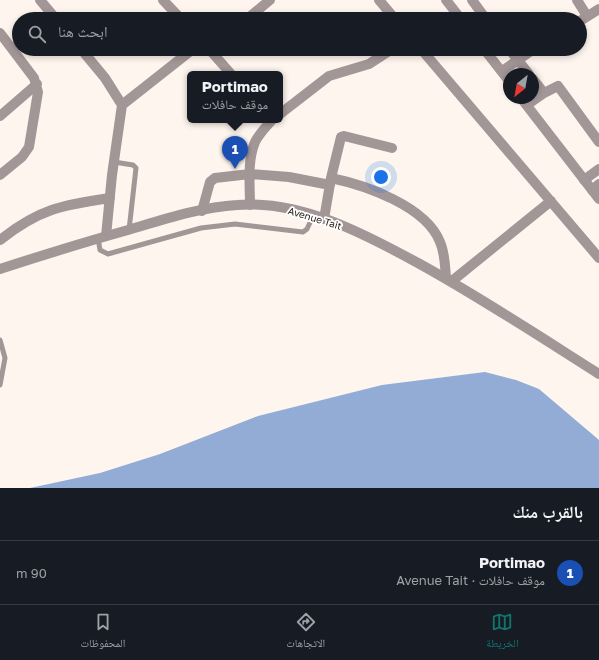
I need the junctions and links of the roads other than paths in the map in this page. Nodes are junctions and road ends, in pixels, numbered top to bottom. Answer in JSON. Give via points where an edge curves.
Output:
{"nodes":[{"id":1,"x":40,"y":0,"type":"edge"},
{"id":2,"x":163,"y":0,"type":"edge"},
{"id":3,"x":270,"y":0,"type":"edge"},
{"id":4,"x":379,"y":0,"type":"edge"},
{"id":5,"x":446,"y":0,"type":"edge"},
{"id":6,"x":472,"y":0,"type":"edge"},
{"id":7,"x":577,"y":0,"type":"edge"},
{"id":8,"x":599,"y":9,"type":"edge"},
{"id":9,"x":50,"y":12,"type":"edge"},
{"id":10,"x":174,"y":12,"type":"edge"},
{"id":11,"x":255,"y":12,"type":"edge"},
{"id":12,"x":389,"y":12,"type":"edge"},
{"id":13,"x":455,"y":12,"type":"edge"},
{"id":14,"x":481,"y":12,"type":"edge"},
{"id":15,"x":582,"y":12,"type":"edge"},
{"id":16,"x":587,"y":16,"type":"edge"},
{"id":17,"x":0,"y":33,"type":"edge"},
{"id":18,"x":4,"y":45,"type":"edge"},
{"id":19,"x":12,"y":54,"type":"edge"},
{"id":20,"x":13,"y":56,"type":"edge"},
{"id":21,"x":87,"y":56,"type":"edge"},
{"id":22,"x":184,"y":56,"type":"edge"},
{"id":23,"x":215,"y":56,"type":"edge"},
{"id":24,"x":381,"y":56,"type":"edge"},
{"id":25,"x":427,"y":56,"type":"edge"},
{"id":26,"x":490,"y":56,"type":"edge"},
{"id":27,"x":514,"y":56,"type":"edge"},
{"id":28,"x":523,"y":56,"type":"edge"},
{"id":29,"x":517,"y":60,"type":"junction"},
{"id":30,"x":524,"y":68,"type":"edge"},
{"id":31,"x":228,"y":71,"type":"edge"},
{"id":32,"x":502,"y":71,"type":"joint"},
{"id":33,"x":37,"y":84,"type":"junction"},
{"id":34,"x":539,"y":87,"type":"edge"},
{"id":35,"x":544,"y":93,"type":"junction"},
{"id":36,"x":539,"y":95,"type":"edge"},
{"id":37,"x":526,"y":104,"type":"edge"},
{"id":38,"x":122,"y":105,"type":"junction"},
{"id":39,"x":283,"y":112,"type":"edge"},
{"id":40,"x":0,"y":116,"type":"edge"},
{"id":41,"x":270,"y":123,"type":"edge"},
{"id":42,"x":599,"y":142,"type":"edge"},
{"id":43,"x":392,"y":148,"type":"dead end"},
{"id":44,"x":114,"y":162,"type":"junction"},
{"id":45,"x":599,"y":168,"type":"edge"},
{"id":46,"x":250,"y":174,"type":"junction"},
{"id":47,"x":0,"y":175,"type":"edge"},
{"id":48,"x":584,"y":180,"type":"junction"},
{"id":49,"x":330,"y":181,"type":"junction"},
{"id":50,"x":596,"y":187,"type":"edge"},
{"id":51,"x":110,"y":198,"type":"junction"},
{"id":52,"x":599,"y":199,"type":"edge"},
{"id":53,"x":551,"y":201,"type":"junction"},
{"id":54,"x":250,"y":205,"type":"junction"},
{"id":55,"x":202,"y":211,"type":"junction"},
{"id":56,"x":313,"y":216,"type":"junction"},
{"id":57,"x":324,"y":219,"type":"junction"},
{"id":58,"x":129,"y":230,"type":"junction"},
{"id":59,"x":102,"y":237,"type":"junction"},
{"id":60,"x":0,"y":240,"type":"edge"},
{"id":61,"x":599,"y":258,"type":"edge"},
{"id":62,"x":0,"y":268,"type":"edge"},
{"id":63,"x":449,"y":280,"type":"junction"},
{"id":64,"x":0,"y":340,"type":"edge"},
{"id":65,"x":599,"y":374,"type":"edge"},
{"id":66,"x":0,"y":385,"type":"edge"}],
"edges":[{"from":1,"to":9,"type":"street"},
{"from":2,"to":10,"type":"street"},
{"from":3,"to":11,"type":"street"},
{"from":4,"to":12,"type":"street"},
{"from":5,"to":13,"type":"street"},
{"from":6,"to":14,"type":"street"},
{"from":7,"to":15,"type":"street"},
{"from":8,"to":16,"type":"street"},
{"from":17,"to":18,"type":"street"},
{"from":18,"to":19,"type":"street"},
{"from":20,"to":33,"type":"street"},
{"from":21,"to":38,"type":"street"},
{"from":22,"to":38,"type":"street"},
{"from":23,"to":31,"type":"street"},
{"from":24,"to":39,"type":"street","via":[[369,64],[329,76]]},
{"from":25,"to":53,"type":"street"},
{"from":26,"to":32,"type":"street"},
{"from":27,"to":29,"type":"street"},
{"from":28,"to":29,"type":"street"},
{"from":29,"to":30,"type":"street"},
{"from":29,"to":32,"type":"street"},
{"from":33,"to":40,"type":"street"},
{"from":33,"to":47,"type":"street","via":[[37,107],[29,147],[22,157]]},
{"from":34,"to":35,"type":"street"},
{"from":35,"to":36,"type":"street"},
{"from":35,"to":42,"type":"street","via":[[558,86]]},
{"from":37,"to":48,"type":"street"},
{"from":38,"to":44,"type":"street"},
{"from":41,"to":46,"type":"street","via":[[256,142]]},
{"from":43,"to":49,"type":"street","via":[[342,136]]},
{"from":44,"to":51,"type":"street"},
{"from":44,"to":58,"type":"lane","via":[[133,165],[136,168]]},
{"from":45,"to":48,"type":"street"},
{"from":46,"to":49,"type":"street"},
{"from":46,"to":54,"type":"street"},
{"from":46,"to":55,"type":"street","via":[[212,180]]},
{"from":48,"to":50,"type":"street"},
{"from":49,"to":57,"type":"street"},
{"from":49,"to":63,"type":"street","via":[[376,193],[406,206],[421,216],[440,240]]},
{"from":50,"to":52,"type":"street"},
{"from":51,"to":59,"type":"street"},
{"from":51,"to":60,"type":"street","via":[[54,209],[24,221]]},
{"from":53,"to":61,"type":"street"},
{"from":53,"to":63,"type":"street"},
{"from":54,"to":55,"type":"street","name":"Avenue Tait"},
{"from":54,"to":56,"type":"street","name":"Avenue Tait","via":[[271,206]]},
{"from":55,"to":58,"type":"street","name":"Avenue Tait"},
{"from":56,"to":57,"type":"street","name":"Avenue Tait"},
{"from":56,"to":59,"type":"lane","via":[[303,232],[235,224],[201,228],[108,254],[100,250]]},
{"from":57,"to":63,"type":"street","name":"Avenue Tait","via":[[355,230]]},
{"from":58,"to":59,"type":"street","name":"Avenue Tait"},
{"from":59,"to":62,"type":"street","name":"Avenue Tait"},
{"from":63,"to":65,"type":"street","name":"Avenue Tait"},
{"from":64,"to":66,"type":"lane","via":[[5,358]]}]}
